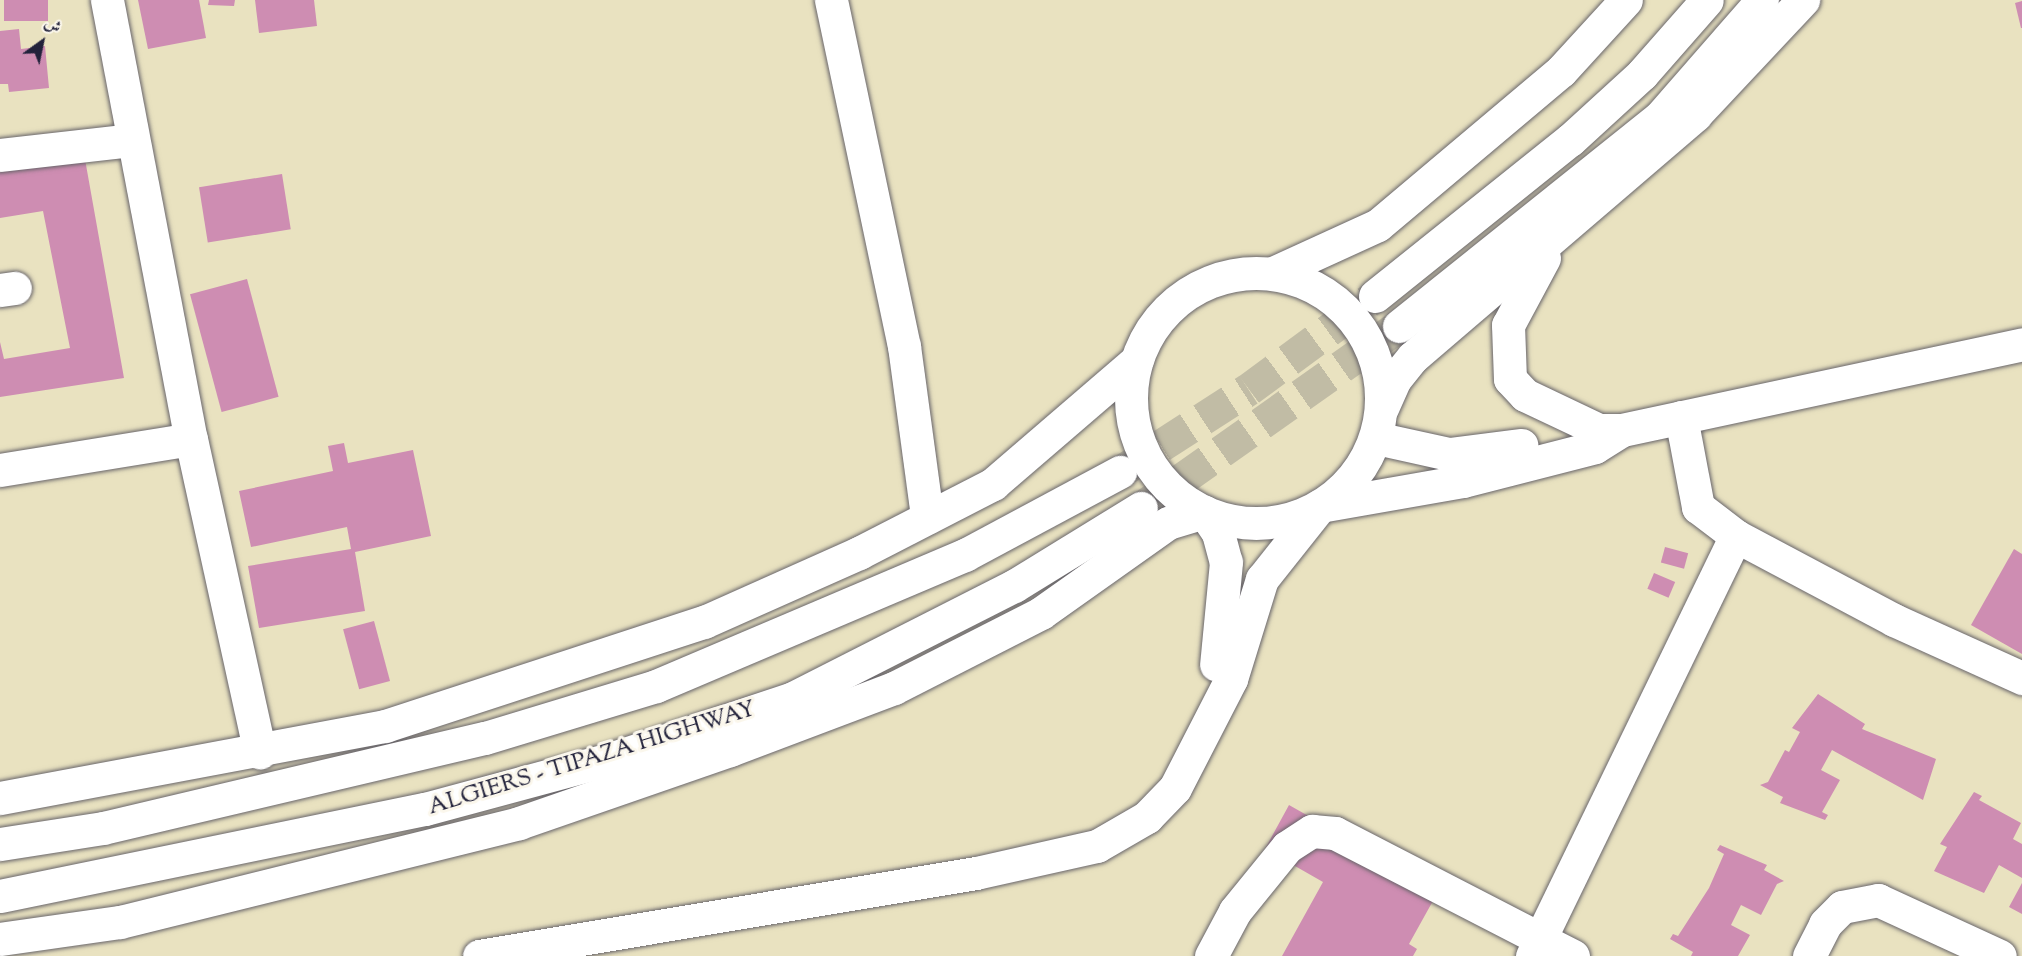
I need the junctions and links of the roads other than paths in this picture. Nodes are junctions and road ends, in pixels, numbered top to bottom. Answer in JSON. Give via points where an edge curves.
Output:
{"nodes":[{"id":1,"x":107,"y":0,"type":"edge"},
{"id":2,"x":831,"y":0,"type":"edge"},
{"id":3,"x":1626,"y":0,"type":"edge"},
{"id":4,"x":1707,"y":0,"type":"edge"},
{"id":5,"x":1762,"y":0,"type":"edge"},
{"id":6,"x":1803,"y":0,"type":"edge"},
{"id":7,"x":132,"y":140,"type":"junction"},
{"id":8,"x":0,"y":155,"type":"edge"},
{"id":9,"x":1565,"y":229,"type":"junction"},
{"id":10,"x":1273,"y":273,"type":"junction"},
{"id":11,"x":1375,"y":296,"type":"tunnel mouth"},
{"id":12,"x":1399,"y":326,"type":"tunnel mouth"},
{"id":13,"x":2022,"y":344,"type":"edge"},
{"id":14,"x":1136,"y":361,"type":"junction"},
{"id":15,"x":1681,"y":417,"type":"junction"},
{"id":16,"x":1379,"y":423,"type":"junction"},
{"id":17,"x":1611,"y":430,"type":"junction"},
{"id":18,"x":191,"y":439,"type":"junction"},
{"id":19,"x":0,"y":470,"type":"edge"},
{"id":20,"x":1120,"y":472,"type":"tunnel mouth"},
{"id":21,"x":1320,"y":506,"type":"junction"},
{"id":22,"x":1141,"y":508,"type":"tunnel mouth"},
{"id":23,"x":1204,"y":512,"type":"junction"},
{"id":24,"x":927,"y":517,"type":"junction"},
{"id":25,"x":1736,"y":536,"type":"junction"},
{"id":26,"x":2022,"y":678,"type":"edge"},
{"id":27,"x":1204,"y":738,"type":"junction"},
{"id":28,"x":260,"y":752,"type":"junction"},
{"id":29,"x":0,"y":798,"type":"edge"},
{"id":30,"x":0,"y":844,"type":"edge"},
{"id":31,"x":0,"y":896,"type":"edge"},
{"id":32,"x":0,"y":939,"type":"edge"},
{"id":33,"x":1536,"y":948,"type":"edge"},
{"id":34,"x":479,"y":956,"type":"edge"},
{"id":35,"x":1211,"y":956,"type":"edge"},
{"id":36,"x":1573,"y":956,"type":"edge"},
{"id":37,"x":1809,"y":956,"type":"edge"},
{"id":38,"x":2000,"y":956,"type":"edge"}],
"edges":[{"from":1,"to":7,"type":"main road"},
{"from":2,"to":24,"type":"main road","via":[[904,346]]},
{"from":3,"to":10,"type":"main road","via":[[1561,71],[1378,225]]},
{"from":4,"to":11,"type":"main road","via":[[1642,74],[1570,140]]},
{"from":5,"to":12,"type":"main road","via":[[1660,117],[1534,223]]},
{"from":6,"to":9,"type":"main road","via":[[1695,115]]},
{"from":7,"to":8,"type":"main road"},
{"from":7,"to":18,"type":"main road"},
{"from":9,"to":16,"type":"main road","via":[[1413,357],[1395,379]]},
{"from":9,"to":17,"type":"main road","via":[[1526,285],[1508,325],[1505,354],[1510,379],[1525,395]]},
{"from":10,"to":14,"type":"main road","via":[[1237,273],[1183,296],[1150,329]]},
{"from":10,"to":16,"type":"main road","via":[[1332,297],[1354,319],[1377,366]]},
{"from":13,"to":15,"type":"main road"},
{"from":14,"to":23,"type":"main road","via":[[1132,411],[1142,450],[1179,496]]},
{"from":14,"to":24,"type":"main road","via":[[993,484]]},
{"from":15,"to":17,"type":"main road"},
{"from":15,"to":25,"type":"main road","via":[[1698,507]]},
{"from":16,"to":17,"type":"main road","via":[[1449,454]]},
{"from":16,"to":21,"type":"main road","via":[[1363,465]]},
{"from":17,"to":21,"type":"main road","via":[[1595,447],[1463,481]]},
{"from":18,"to":19,"type":"main road"},
{"from":18,"to":28,"type":"main road"},
{"from":20,"to":30,"type":"main road","via":[[965,555],[656,687],[453,746],[103,828]]},
{"from":21,"to":23,"type":"main road","via":[[1263,523]]},
{"from":21,"to":27,"type":"main road","via":[[1262,579],[1231,679]]},
{"from":22,"to":31,"type":"main road","name":"ALGIERS - TIPAZA HIGHWAY","via":[[908,644],[782,702],[607,760],[425,809]]},
{"from":23,"to":27,"type":"main road","via":[[1222,545],[1227,587]]},
{"from":23,"to":32,"type":"main road","via":[[1168,523],[1041,613],[894,688],[730,750],[486,832],[120,922]]},
{"from":24,"to":28,"type":"main road","via":[[704,622],[385,726]]},
{"from":25,"to":26,"type":"main road","via":[[1894,620]]},
{"from":25,"to":33,"type":"main road"},
{"from":27,"to":34,"type":"main road","via":[[1175,788],[1147,817],[1097,846],[976,873]]},
{"from":28,"to":29,"type":"main road"},
{"from":33,"to":35,"type":"main road","via":[[1335,833],[1312,831],[1287,847],[1257,883]]},
{"from":33,"to":36,"type":"main road"},
{"from":37,"to":38,"type":"main road","via":[[1825,924],[1842,907],[1878,900]]}]}
